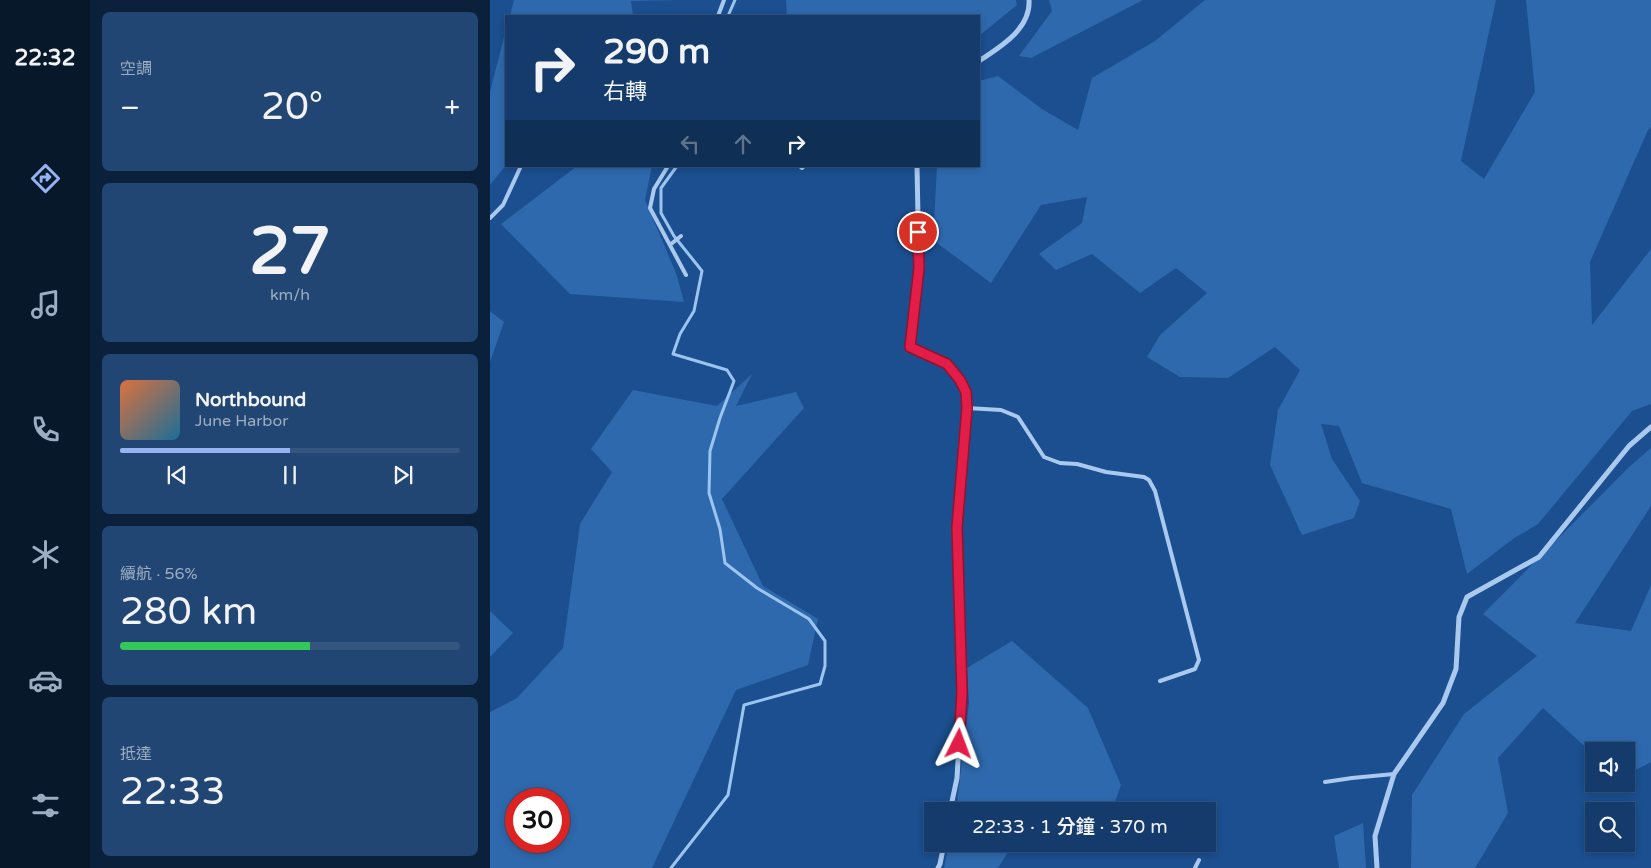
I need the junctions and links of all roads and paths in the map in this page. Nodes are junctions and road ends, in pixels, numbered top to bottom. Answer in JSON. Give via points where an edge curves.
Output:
{"nodes":[{"id":1,"x":724,"y":0,"type":"edge"},
{"id":2,"x":1028,"y":0,"type":"edge"},
{"id":3,"x":718,"y":15,"type":"edge"},
{"id":4,"x":980,"y":60,"type":"edge"},
{"id":5,"x":521,"y":167,"type":"edge"},
{"id":6,"x":667,"y":167,"type":"edge"},
{"id":7,"x":917,"y":167,"type":"edge"},
{"id":8,"x":490,"y":218,"type":"edge"},
{"id":9,"x":680,"y":236,"type":"dead end"},
{"id":10,"x":671,"y":244,"type":"junction"},
{"id":11,"x":686,"y":275,"type":"dead end"},
{"id":12,"x":967,"y":408,"type":"junction"},
{"id":13,"x":1651,"y":427,"type":"edge"},
{"id":14,"x":1160,"y":681,"type":"dead end"},
{"id":15,"x":1394,"y":774,"type":"junction"},
{"id":16,"x":1325,"y":782,"type":"dead end"},
{"id":17,"x":952,"y":802,"type":"edge"},
{"id":18,"x":942,"y":852,"type":"edge"},
{"id":19,"x":1199,"y":860,"type":"dead end"},
{"id":20,"x":938,"y":868,"type":"edge"},
{"id":21,"x":1195,"y":868,"type":"edge"},
{"id":22,"x":1378,"y":868,"type":"edge"}],
"edges":[{"from":1,"to":3,"type":"lane"},
{"from":2,"to":4,"type":"street","via":[[1029,8],[1018,31]]},
{"from":5,"to":8,"type":"lane","via":[[503,205]]},
{"from":6,"to":10,"type":"lane","via":[[654,189],[650,208]]},
{"from":7,"to":12,"type":"street","via":[[919,268],[910,347],[947,364],[966,392]]},
{"from":9,"to":10,"type":"lane"},
{"from":10,"to":11,"type":"lane"},
{"from":12,"to":14,"type":"lane","via":[[1001,410],[1018,417],[1044,457],[1149,480],[1155,492],[1199,660],[1195,669]]},
{"from":12,"to":17,"type":"street","via":[[957,527],[962,692],[957,778]]},
{"from":13,"to":15,"type":"street","via":[[1629,446],[1539,557],[1467,597],[1459,617],[1456,669],[1443,704]]},
{"from":15,"to":16,"type":"lane"},
{"from":15,"to":22,"type":"street","via":[[1376,836]]},
{"from":18,"to":20,"type":"street"},
{"from":19,"to":21,"type":"lane"}]}
